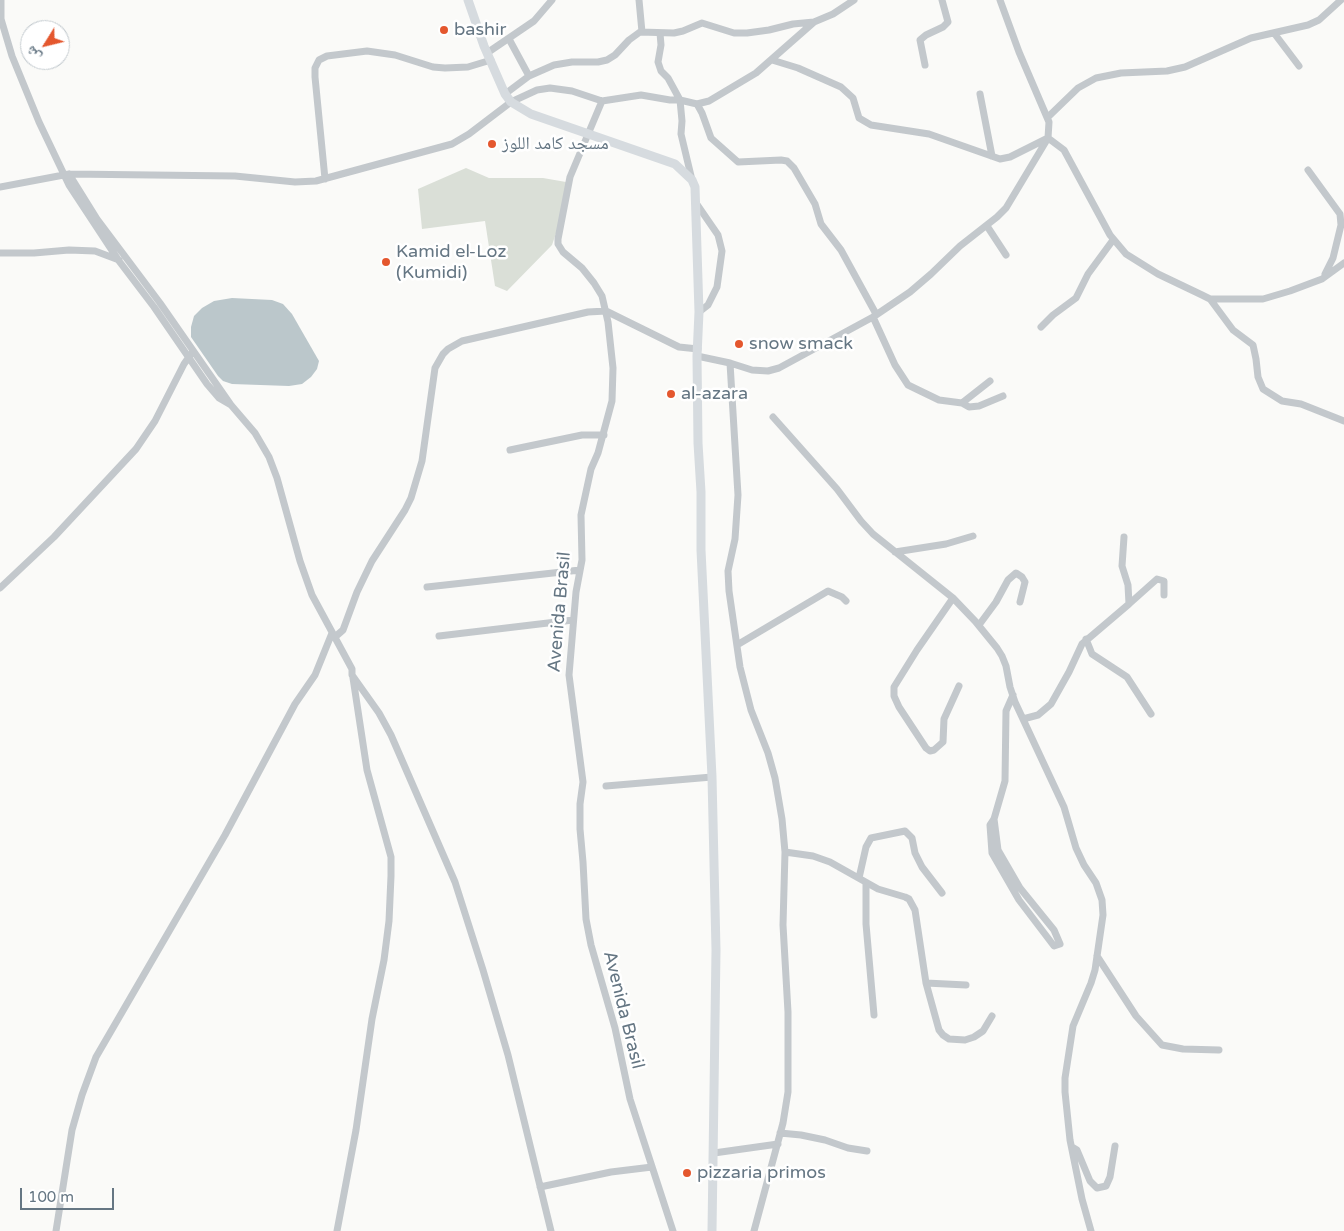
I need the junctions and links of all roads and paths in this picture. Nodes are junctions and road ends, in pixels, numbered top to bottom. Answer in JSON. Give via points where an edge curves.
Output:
{"nodes":[{"id":1,"x":1,"y":0,"type":"edge"},
{"id":2,"x":552,"y":0,"type":"edge"},
{"id":3,"x":640,"y":0,"type":"edge"},
{"id":4,"x":854,"y":0,"type":"edge"},
{"id":5,"x":942,"y":0,"type":"edge"},
{"id":6,"x":1000,"y":0,"type":"edge"},
{"id":7,"x":1341,"y":0,"type":"edge"},
{"id":8,"x":470,"y":1,"type":"edge"},
{"id":9,"x":814,"y":22,"type":"junction"},
{"id":10,"x":642,"y":32,"type":"junction"},
{"id":11,"x":660,"y":33,"type":"junction"},
{"id":12,"x":1274,"y":33,"type":"junction"},
{"id":13,"x":509,"y":39,"type":"junction"},
{"id":14,"x":489,"y":57,"type":"junction"},
{"id":15,"x":772,"y":60,"type":"junction"},
{"id":16,"x":925,"y":65,"type":"dead end"},
{"id":17,"x":1299,"y":66,"type":"dead end"},
{"id":18,"x":529,"y":76,"type":"junction"},
{"id":19,"x":505,"y":94,"type":"junction"},
{"id":20,"x":980,"y":94,"type":"dead end"},
{"id":21,"x":680,"y":100,"type":"junction"},
{"id":22,"x":602,"y":101,"type":"junction"},
{"id":23,"x":511,"y":102,"type":"junction"},
{"id":24,"x":697,"y":104,"type":"junction"},
{"id":25,"x":1048,"y":117,"type":"junction"},
{"id":26,"x":588,"y":134,"type":"junction"},
{"id":27,"x":1048,"y":138,"type":"junction"},
{"id":28,"x":992,"y":156,"type":"junction"},
{"id":29,"x":1308,"y":170,"type":"dead end"},
{"id":30,"x":66,"y":174,"type":"junction"},
{"id":31,"x":325,"y":179,"type":"junction"},
{"id":32,"x":692,"y":180,"type":"junction"},
{"id":33,"x":0,"y":187,"type":"edge"},
{"id":34,"x":696,"y":203,"type":"junction"},
{"id":35,"x":987,"y":226,"type":"junction"},
{"id":36,"x":1113,"y":240,"type":"junction"},
{"id":37,"x":0,"y":253,"type":"edge"},
{"id":38,"x":1006,"y":255,"type":"dead end"},
{"id":39,"x":119,"y":260,"type":"junction"},
{"id":40,"x":1344,"y":263,"type":"edge"},
{"id":41,"x":1322,"y":279,"type":"junction"},
{"id":42,"x":1210,"y":298,"type":"junction"},
{"id":43,"x":157,"y":305,"type":"junction"},
{"id":44,"x":606,"y":311,"type":"junction"},
{"id":45,"x":699,"y":312,"type":"junction"},
{"id":46,"x":875,"y":316,"type":"junction"},
{"id":47,"x":1041,"y":327,"type":"dead end"},
{"id":48,"x":698,"y":353,"type":"junction"},
{"id":49,"x":191,"y":355,"type":"junction"},
{"id":50,"x":730,"y":363,"type":"junction"},
{"id":51,"x":990,"y":381,"type":"dead end"},
{"id":52,"x":1003,"y":396,"type":"dead end"},
{"id":53,"x":962,"y":403,"type":"junction"},
{"id":54,"x":773,"y":417,"type":"dead end"},
{"id":55,"x":1344,"y":421,"type":"edge"},
{"id":56,"x":604,"y":435,"type":"junction"},
{"id":57,"x":510,"y":450,"type":"dead end"},
{"id":58,"x":973,"y":536,"type":"dead end"},
{"id":59,"x":1124,"y":537,"type":"dead end"},
{"id":60,"x":895,"y":552,"type":"junction"},
{"id":61,"x":580,"y":570,"type":"junction"},
{"id":62,"x":427,"y":587,"type":"dead end"},
{"id":63,"x":0,"y":588,"type":"edge"},
{"id":64,"x":1164,"y":594,"type":"dead end"},
{"id":65,"x":953,"y":598,"type":"junction"},
{"id":66,"x":846,"y":601,"type":"dead end"},
{"id":67,"x":1020,"y":602,"type":"dead end"},
{"id":68,"x":1130,"y":604,"type":"junction"},
{"id":69,"x":573,"y":620,"type":"junction"},
{"id":70,"x":979,"y":625,"type":"junction"},
{"id":71,"x":334,"y":635,"type":"junction"},
{"id":72,"x":439,"y":636,"type":"dead end"},
{"id":73,"x":1086,"y":639,"type":"junction"},
{"id":74,"x":737,"y":645,"type":"junction"},
{"id":75,"x":352,"y":675,"type":"junction"},
{"id":76,"x":959,"y":686,"type":"dead end"},
{"id":77,"x":1013,"y":696,"type":"junction"},
{"id":78,"x":1151,"y":714,"type":"dead end"},
{"id":79,"x":1023,"y":719,"type":"junction"},
{"id":80,"x":712,"y":777,"type":"junction"},
{"id":81,"x":606,"y":786,"type":"dead end"},
{"id":82,"x":994,"y":819,"type":"junction"},
{"id":83,"x":785,"y":852,"type":"junction"},
{"id":84,"x":862,"y":880,"type":"junction"},
{"id":85,"x":942,"y":893,"type":"dead end"},
{"id":86,"x":1097,"y":956,"type":"junction"},
{"id":87,"x":926,"y":983,"type":"junction"},
{"id":88,"x":966,"y":985,"type":"dead end"},
{"id":89,"x":874,"y":1015,"type":"dead end"},
{"id":90,"x":992,"y":1016,"type":"dead end"},
{"id":91,"x":1219,"y":1050,"type":"dead end"},
{"id":92,"x":780,"y":1133,"type":"junction"},
{"id":93,"x":778,"y":1144,"type":"junction"},
{"id":94,"x":1115,"y":1146,"type":"dead end"},
{"id":95,"x":1072,"y":1147,"type":"junction"},
{"id":96,"x":867,"y":1151,"type":"dead end"},
{"id":97,"x":714,"y":1153,"type":"junction"},
{"id":98,"x":652,"y":1167,"type":"junction"},
{"id":99,"x":540,"y":1187,"type":"junction"},
{"id":100,"x":56,"y":1231,"type":"edge"},
{"id":101,"x":337,"y":1231,"type":"edge"},
{"id":102,"x":552,"y":1231,"type":"edge"},
{"id":103,"x":673,"y":1231,"type":"edge"},
{"id":104,"x":712,"y":1231,"type":"edge"},
{"id":105,"x":754,"y":1231,"type":"edge"},
{"id":106,"x":1091,"y":1231,"type":"edge"}],
"edges":[{"from":1,"to":30,"type":"street","via":[[6,40]]},
{"from":2,"to":13,"type":"street","via":[[538,17]]},
{"from":3,"to":10,"type":"street"},
{"from":4,"to":9,"type":"street"},
{"from":5,"to":16,"type":"street","via":[[948,22],[920,40]]},
{"from":6,"to":25,"type":"street"},
{"from":7,"to":12,"type":"street","via":[[1319,20]]},
{"from":8,"to":14,"type":"main road"},
{"from":9,"to":11,"type":"street","via":[[734,33],[702,23],[683,31]]},
{"from":9,"to":15,"type":"street"},
{"from":10,"to":11,"type":"street"},
{"from":10,"to":18,"type":"street","via":[[607,60],[560,63]]},
{"from":11,"to":21,"type":"street","via":[[658,62]]},
{"from":12,"to":17,"type":"street"},
{"from":12,"to":25,"type":"street","via":[[1251,38],[1178,69],[1121,72],[1096,78],[1078,88]]},
{"from":13,"to":14,"type":"street"},
{"from":13,"to":18,"type":"street"},
{"from":14,"to":19,"type":"main road"},
{"from":14,"to":31,"type":"street","via":[[468,67],[445,68],[367,51],[319,60],[315,77]]},
{"from":15,"to":24,"type":"street","via":[[710,101]]},
{"from":15,"to":28,"type":"street","via":[[841,87],[853,98],[860,118],[871,125],[929,134]]},
{"from":18,"to":19,"type":"street"},
{"from":19,"to":23,"type":"main road"},
{"from":20,"to":28,"type":"street"},
{"from":21,"to":22,"type":"street","via":[[641,95]]},
{"from":21,"to":24,"type":"street"},
{"from":21,"to":32,"type":"street","via":[[681,134]]},
{"from":22,"to":23,"type":"street","via":[[550,88],[537,90]]},
{"from":22,"to":26,"type":"street","name":"Avenida Brasil"},
{"from":23,"to":26,"type":"main road","via":[[531,114]]},
{"from":23,"to":31,"type":"street","via":[[452,144]]},
{"from":24,"to":46,"type":"street","via":[[711,138],[738,162],[781,160],[794,168],[815,204],[821,224],[840,250]]},
{"from":25,"to":27,"type":"street"},
{"from":26,"to":32,"type":"main road","via":[[675,164]]},
{"from":26,"to":44,"type":"street","name":"Avenida Brasil","via":[[568,184],[558,244],[594,283]]},
{"from":27,"to":28,"type":"street","via":[[1010,157],[1000,159]]},
{"from":27,"to":35,"type":"street","via":[[1012,200]]},
{"from":27,"to":36,"type":"street","via":[[1064,150]]},
{"from":29,"to":41,"type":"street","via":[[1340,214],[1341,225],[1331,264]]},
{"from":30,"to":31,"type":"street","via":[[235,176],[295,182]]},
{"from":30,"to":33,"type":"street"},
{"from":30,"to":39,"type":"street","via":[[79,201]]},
{"from":30,"to":43,"type":"street"},
{"from":32,"to":34,"type":"main road"},
{"from":34,"to":45,"type":"main road"},
{"from":34,"to":45,"type":"street","via":[[718,235],[722,251],[717,287],[708,305]]},
{"from":35,"to":38,"type":"street"},
{"from":35,"to":46,"type":"street","via":[[910,292]]},
{"from":36,"to":42,"type":"street","via":[[1126,254],[1158,274]]},
{"from":36,"to":47,"type":"street","via":[[1088,274],[1076,298]]},
{"from":37,"to":39,"type":"street","via":[[95,251]]},
{"from":39,"to":43,"type":"street"},
{"from":40,"to":41,"type":"street"},
{"from":41,"to":42,"type":"street","via":[[1263,299]]},
{"from":42,"to":55,"type":"street","via":[[1233,330],[1253,345],[1263,389],[1282,401],[1301,404]]},
{"from":43,"to":49,"type":"street"},
{"from":44,"to":48,"type":"street","via":[[673,345]]},
{"from":44,"to":56,"type":"street","name":"Avenida Brasil","via":[[613,368],[612,402]]},
{"from":44,"to":71,"type":"street","via":[[588,312],[462,341],[443,354],[435,368],[424,445],[412,498],[372,561],[343,630]]},
{"from":45,"to":48,"type":"main road"},
{"from":46,"to":50,"type":"street","via":[[780,368],[752,370]]},
{"from":46,"to":53,"type":"street","via":[[894,366],[908,385],[940,400]]},
{"from":48,"to":50,"type":"street"},
{"from":48,"to":80,"type":"main road","via":[[701,550]]},
{"from":49,"to":63,"type":"street","via":[[156,420],[136,449],[54,537]]},
{"from":49,"to":71,"type":"street","via":[[255,433],[269,458],[305,577]]},
{"from":50,"to":74,"type":"street","via":[[738,495],[728,591]]},
{"from":51,"to":53,"type":"street"},
{"from":52,"to":53,"type":"street","via":[[979,406]]},
{"from":54,"to":60,"type":"street","via":[[861,521]]},
{"from":56,"to":57,"type":"street","via":[[582,435]]},
{"from":56,"to":61,"type":"street","name":"Avenida Brasil","via":[[591,469],[581,515]]},
{"from":58,"to":60,"type":"street"},
{"from":59,"to":68,"type":"street","via":[[1122,566]]},
{"from":60,"to":65,"type":"street"},
{"from":61,"to":62,"type":"street"},
{"from":61,"to":69,"type":"street","name":"Avenida Brasil"},
{"from":64,"to":68,"type":"street","via":[[1164,582],[1157,580]]},
{"from":65,"to":70,"type":"street"},
{"from":65,"to":76,"type":"street","via":[[894,687],[899,707],[930,751],[942,742],[944,719]]},
{"from":66,"to":74,"type":"street","via":[[828,591]]},
{"from":67,"to":70,"type":"street","via":[[1025,582],[1016,573]]},
{"from":68,"to":73,"type":"street"},
{"from":69,"to":72,"type":"street"},
{"from":69,"to":98,"type":"street","name":"Avenida Brasil","via":[[569,675],[583,782],[580,829],[586,919],[615,1028],[626,1085]]},
{"from":70,"to":77,"type":"street","via":[[1002,656]]},
{"from":71,"to":75,"type":"street"},
{"from":71,"to":100,"type":"street","via":[[225,835],[96,1057],[72,1130]]},
{"from":73,"to":78,"type":"street","via":[[1092,654],[1127,677]]},
{"from":73,"to":79,"type":"street","via":[[1051,704],[1038,714]]},
{"from":74,"to":83,"type":"street","via":[[751,710],[775,778]]},
{"from":75,"to":99,"type":"street","via":[[392,735],[455,882],[505,1046]]},
{"from":75,"to":101,"type":"street","via":[[366,770],[391,857],[391,876],[384,960]]},
{"from":77,"to":79,"type":"street"},
{"from":77,"to":82,"type":"street","via":[[1006,711],[1005,781]]},
{"from":79,"to":86,"type":"street","via":[[1064,807],[1076,848],[1100,890],[1103,915]]},
{"from":80,"to":81,"type":"street"},
{"from":80,"to":97,"type":"main road","via":[[716,950]]},
{"from":82,"to":82,"type":"street","via":[[990,825],[992,853],[1019,900],[1054,946],[1060,944],[1054,930],[1020,888],[998,850]]},
{"from":83,"to":84,"type":"street","via":[[830,862]]},
{"from":83,"to":92,"type":"street","via":[[783,933],[790,1067]]},
{"from":84,"to":85,"type":"street","via":[[866,847],[871,838],[905,831],[912,838],[922,867]]},
{"from":84,"to":87,"type":"street","via":[[905,897],[912,903]]},
{"from":84,"to":89,"type":"street"},
{"from":86,"to":91,"type":"street","via":[[1136,1016],[1162,1045]]},
{"from":86,"to":95,"type":"street","via":[[1091,983],[1073,1026],[1065,1078]]},
{"from":87,"to":88,"type":"street"},
{"from":87,"to":90,"type":"street","via":[[939,1030],[949,1039],[974,1037],[983,1031]]},
{"from":92,"to":93,"type":"street"},
{"from":92,"to":96,"type":"street"},
{"from":93,"to":97,"type":"street"},
{"from":93,"to":105,"type":"street"},
{"from":94,"to":95,"type":"street","via":[[1110,1177],[1106,1186],[1097,1188],[1090,1181],[1077,1150]]},
{"from":95,"to":106,"type":"street"},
{"from":97,"to":104,"type":"main road"},
{"from":98,"to":99,"type":"street"},
{"from":98,"to":103,"type":"street","name":"Avenida Brasil"},
{"from":99,"to":102,"type":"street"}]}
